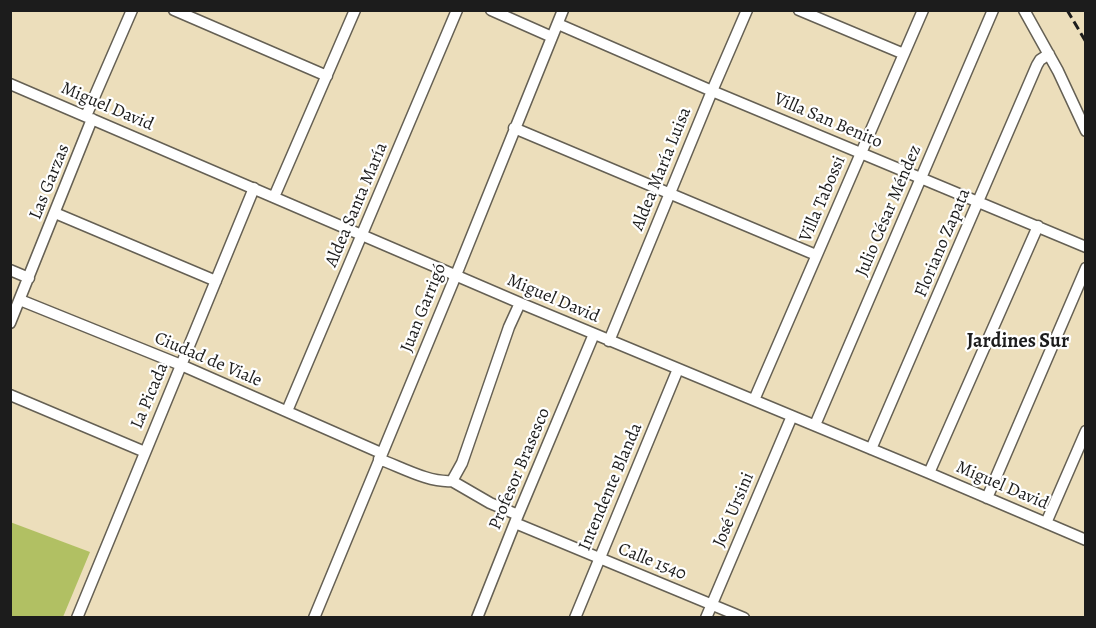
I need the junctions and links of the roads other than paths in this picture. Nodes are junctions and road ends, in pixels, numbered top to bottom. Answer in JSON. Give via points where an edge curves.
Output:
{"nodes":[{"id":1,"x":132,"y":10,"type":"edge"},
{"id":2,"x":174,"y":10,"type":"edge"},
{"id":3,"x":355,"y":10,"type":"edge"},
{"id":4,"x":457,"y":10,"type":"edge"},
{"id":5,"x":491,"y":10,"type":"edge"},
{"id":6,"x":563,"y":10,"type":"edge"},
{"id":7,"x":747,"y":10,"type":"edge"},
{"id":8,"x":799,"y":10,"type":"edge"},
{"id":9,"x":923,"y":10,"type":"edge"},
{"id":10,"x":993,"y":10,"type":"edge"},
{"id":11,"x":1024,"y":10,"type":"edge"},
{"id":12,"x":819,"y":14,"type":"edge"},
{"id":13,"x":558,"y":24,"type":"junction"},
{"id":14,"x":552,"y":37,"type":"junction"},
{"id":15,"x":904,"y":54,"type":"junction"},
{"id":16,"x":1049,"y":54,"type":"junction"},
{"id":17,"x":327,"y":76,"type":"junction"},
{"id":18,"x":10,"y":84,"type":"edge"},
{"id":19,"x":712,"y":91,"type":"junction"},
{"id":20,"x":89,"y":117,"type":"junction"},
{"id":21,"x":514,"y":128,"type":"junction"},
{"id":22,"x":1086,"y":131,"type":"edge"},
{"id":23,"x":861,"y":153,"type":"junction"},
{"id":24,"x":922,"y":178,"type":"junction"},
{"id":25,"x":254,"y":188,"type":"junction"},
{"id":26,"x":670,"y":194,"type":"junction"},
{"id":27,"x":274,"y":197,"type":"junction"},
{"id":28,"x":978,"y":202,"type":"junction"},
{"id":29,"x":55,"y":213,"type":"junction"},
{"id":30,"x":1038,"y":226,"type":"junction"},
{"id":31,"x":362,"y":235,"type":"junction"},
{"id":32,"x":1086,"y":247,"type":"edge"},
{"id":33,"x":816,"y":255,"type":"junction"},
{"id":34,"x":1086,"y":268,"type":"edge"},
{"id":35,"x":10,"y":270,"type":"edge"},
{"id":36,"x":456,"y":275,"type":"junction"},
{"id":37,"x":28,"y":278,"type":"junction"},
{"id":38,"x":216,"y":281,"type":"junction"},
{"id":39,"x":20,"y":300,"type":"junction"},
{"id":40,"x":520,"y":303,"type":"junction"},
{"id":41,"x":10,"y":323,"type":"edge"},
{"id":42,"x":594,"y":334,"type":"junction"},
{"id":43,"x":609,"y":341,"type":"junction"},
{"id":44,"x":181,"y":365,"type":"junction"},
{"id":45,"x":678,"y":369,"type":"junction"},
{"id":46,"x":10,"y":395,"type":"edge"},
{"id":47,"x":754,"y":400,"type":"junction"},
{"id":48,"x":287,"y":411,"type":"junction"},
{"id":49,"x":792,"y":416,"type":"junction"},
{"id":50,"x":814,"y":425,"type":"junction"},
{"id":51,"x":1086,"y":431,"type":"edge"},
{"id":52,"x":871,"y":449,"type":"junction"},
{"id":53,"x":145,"y":452,"type":"junction"},
{"id":54,"x":380,"y":456,"type":"junction"},
{"id":55,"x":929,"y":473,"type":"junction"},
{"id":56,"x":452,"y":481,"type":"junction"},
{"id":57,"x":987,"y":498,"type":"junction"},
{"id":58,"x":517,"y":519,"type":"junction"},
{"id":59,"x":1046,"y":523,"type":"junction"},
{"id":60,"x":1086,"y":540,"type":"edge"},
{"id":61,"x":599,"y":558,"type":"junction"},
{"id":62,"x":712,"y":604,"type":"junction"},
{"id":63,"x":78,"y":618,"type":"edge"},
{"id":64,"x":314,"y":618,"type":"edge"},
{"id":65,"x":477,"y":618,"type":"edge"},
{"id":66,"x":575,"y":618,"type":"edge"},
{"id":67,"x":706,"y":618,"type":"edge"},
{"id":68,"x":744,"y":618,"type":"edge"}],
"edges":[{"from":1,"to":20,"type":"street","name":"Las Garzas"},
{"from":2,"to":17,"type":"street"},
{"from":3,"to":17,"type":"street"},
{"from":4,"to":31,"type":"street","name":"Aldea Santa María"},
{"from":5,"to":14,"type":"street"},
{"from":6,"to":13,"type":"street","name":"Juan Garrigó"},
{"from":7,"to":19,"type":"street","name":"Aldea María Luisa"},
{"from":8,"to":12,"type":"street"},
{"from":9,"to":15,"type":"street","name":"Villa Tabossi"},
{"from":10,"to":24,"type":"street","name":"Julio César Méndez"},
{"from":11,"to":16,"type":"street"},
{"from":12,"to":15,"type":"street"},
{"from":13,"to":14,"type":"street","name":"Juan Garrigó"},
{"from":13,"to":19,"type":"street","name":"Villa San Benito"},
{"from":14,"to":21,"type":"street","name":"Juan Garrigó"},
{"from":15,"to":23,"type":"street","name":"Villa Tabossi"},
{"from":16,"to":22,"type":"street"},
{"from":16,"to":28,"type":"street","name":"Floriano Zapata","via":[[1037,65]]},
{"from":17,"to":27,"type":"street"},
{"from":18,"to":20,"type":"street","name":"Miguel David"},
{"from":19,"to":23,"type":"street","name":"Villa San Benito"},
{"from":19,"to":26,"type":"street","name":"Aldea María Luisa"},
{"from":20,"to":25,"type":"street","name":"Miguel David"},
{"from":20,"to":29,"type":"street","name":"Las Garzas"},
{"from":21,"to":26,"type":"street"},
{"from":21,"to":36,"type":"street","name":"Juan Garrigó"},
{"from":23,"to":24,"type":"street","name":"Villa San Benito"},
{"from":23,"to":33,"type":"street","name":"Villa Tabossi"},
{"from":24,"to":28,"type":"street","name":"Villa San Benito"},
{"from":24,"to":50,"type":"street","name":"Julio César Méndez"},
{"from":25,"to":27,"type":"street","name":"Miguel David"},
{"from":25,"to":38,"type":"street","name":"La Picada"},
{"from":26,"to":33,"type":"street"},
{"from":26,"to":43,"type":"street","name":"Aldea María Luisa"},
{"from":27,"to":31,"type":"street","name":"Miguel David"},
{"from":28,"to":30,"type":"street","name":"Villa San Benito"},
{"from":28,"to":52,"type":"street","name":"Floriano Zapata"},
{"from":29,"to":37,"type":"street","name":"Las Garzas"},
{"from":29,"to":38,"type":"street"},
{"from":30,"to":32,"type":"street","name":"Villa San Benito"},
{"from":30,"to":55,"type":"street"},
{"from":31,"to":36,"type":"street","name":"Miguel David"},
{"from":31,"to":48,"type":"street","name":"Aldea Santa María"},
{"from":33,"to":47,"type":"street","name":"Villa Tabossi"},
{"from":34,"to":57,"type":"street"},
{"from":35,"to":37,"type":"street"},
{"from":36,"to":40,"type":"street","name":"Miguel David"},
{"from":36,"to":54,"type":"street","name":"Juan Garrigó"},
{"from":37,"to":39,"type":"street","name":"Las Garzas"},
{"from":38,"to":44,"type":"street","name":"La Picada"},
{"from":39,"to":41,"type":"street","name":"Las Garzas"},
{"from":39,"to":44,"type":"street","name":"Ciudad de Viale"},
{"from":40,"to":42,"type":"street","name":"Miguel David"},
{"from":40,"to":56,"type":"street"},
{"from":42,"to":43,"type":"street","name":"Miguel David"},
{"from":42,"to":58,"type":"street","name":"Profesor Brasesco"},
{"from":43,"to":45,"type":"street","name":"Miguel David"},
{"from":44,"to":48,"type":"street","name":"Ciudad de Viale"},
{"from":44,"to":53,"type":"street","name":"La Picada"},
{"from":45,"to":47,"type":"street","name":"Miguel David"},
{"from":45,"to":61,"type":"street","name":"Intendente Blanda"},
{"from":46,"to":53,"type":"street"},
{"from":47,"to":49,"type":"street","name":"Miguel David"},
{"from":48,"to":54,"type":"street","name":"Ciudad de Viale"},
{"from":49,"to":50,"type":"street","name":"Miguel David"},
{"from":49,"to":62,"type":"street","name":"José Ursini"},
{"from":50,"to":52,"type":"street","name":"Miguel David"},
{"from":51,"to":59,"type":"street"},
{"from":52,"to":55,"type":"street","name":"Miguel David"},
{"from":53,"to":63,"type":"street","name":"La Picada"},
{"from":54,"to":56,"type":"street","name":"Ciudad de Viale","via":[[431,479]]},
{"from":54,"to":64,"type":"street","name":"Juan Garrigó"},
{"from":55,"to":57,"type":"street","name":"Miguel David"},
{"from":56,"to":58,"type":"street","name":"Calle 1540"},
{"from":57,"to":59,"type":"street","name":"Miguel David"},
{"from":58,"to":61,"type":"street","name":"Calle 1540"},
{"from":58,"to":65,"type":"street","name":"Profesor Brasesco"},
{"from":59,"to":60,"type":"street","name":"Miguel David"},
{"from":61,"to":62,"type":"street","name":"Calle 1540"},
{"from":61,"to":66,"type":"street","name":"Intendente Blanda"},
{"from":62,"to":67,"type":"street","name":"José Ursini"},
{"from":62,"to":68,"type":"street","name":"Calle 1540"}]}
